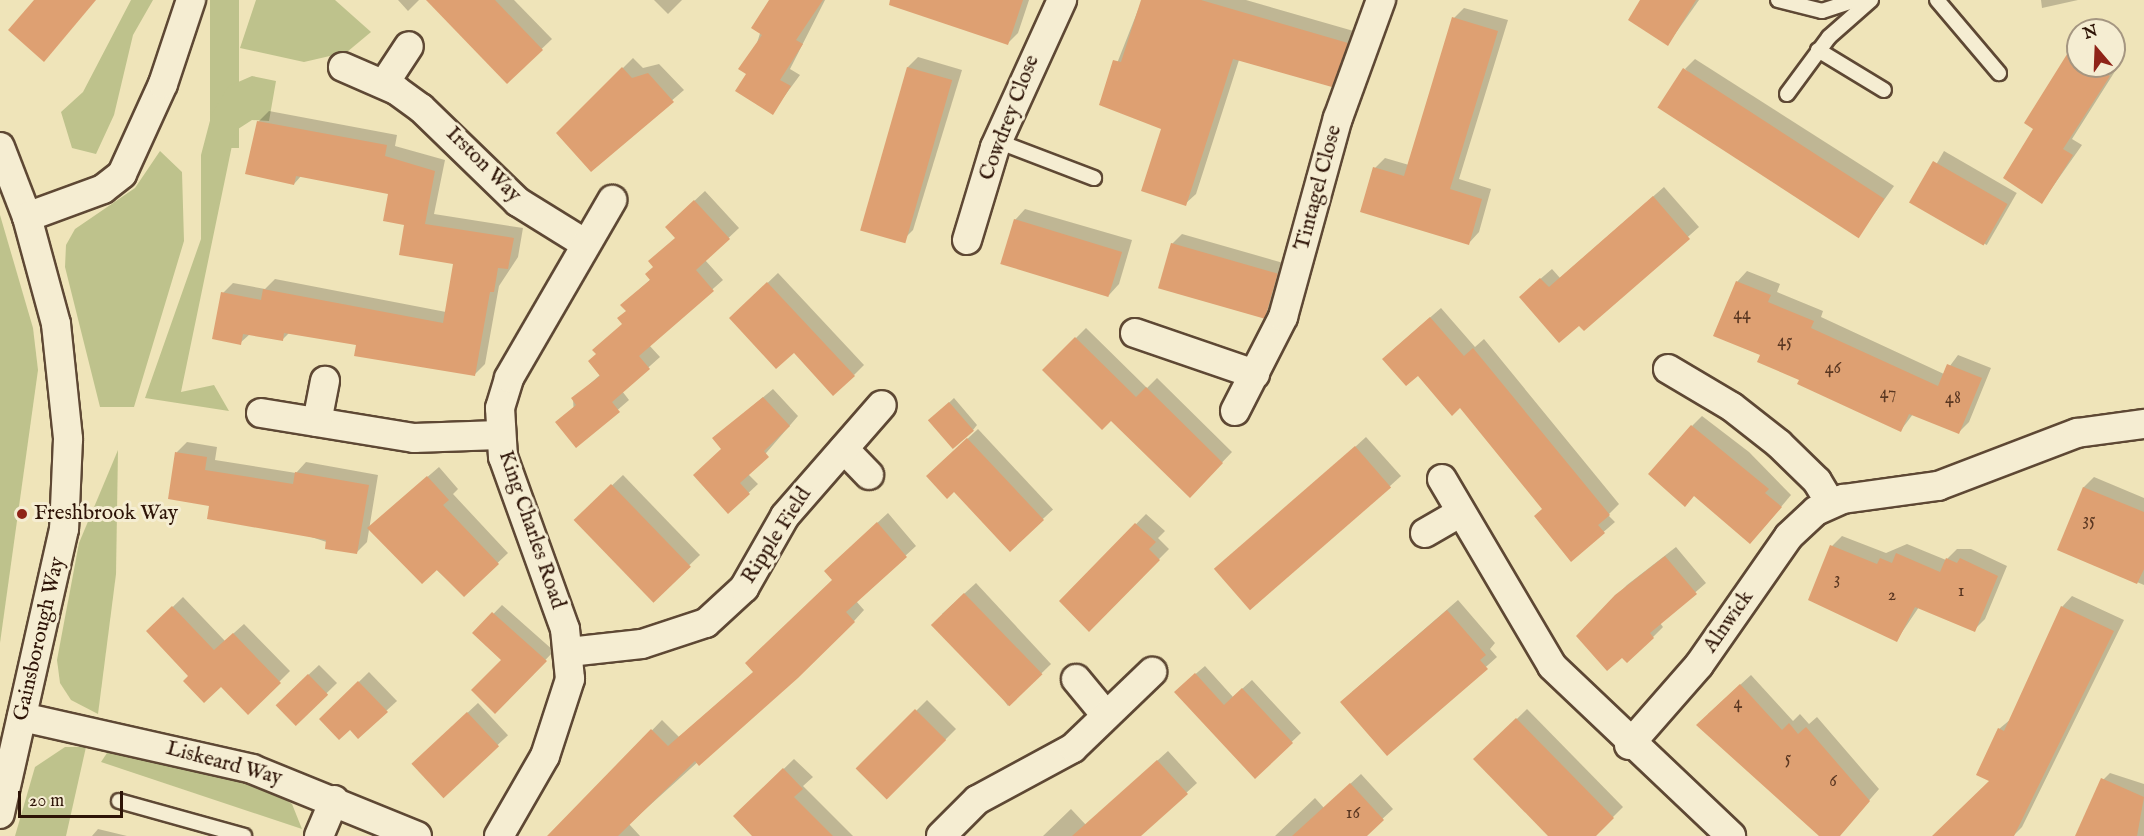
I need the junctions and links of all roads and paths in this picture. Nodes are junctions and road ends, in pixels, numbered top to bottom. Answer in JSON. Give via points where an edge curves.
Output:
{"nodes":[{"id":1,"x":191,"y":0,"type":"edge"},
{"id":2,"x":1062,"y":0,"type":"edge"},
{"id":3,"x":1381,"y":0,"type":"edge"},
{"id":4,"x":1778,"y":0,"type":"edge"},
{"id":5,"x":1856,"y":0,"type":"edge"},
{"id":6,"x":1871,"y":0,"type":"edge"},
{"id":7,"x":1937,"y":0,"type":"edge"},
{"id":8,"x":409,"y":46,"type":"dead end"},
{"id":9,"x":1818,"y":50,"type":"junction"},
{"id":10,"x":343,"y":67,"type":"dead end"},
{"id":11,"x":1999,"y":73,"type":"dead end"},
{"id":12,"x":384,"y":84,"type":"junction"},
{"id":13,"x":1884,"y":90,"type":"dead end"},
{"id":14,"x":1787,"y":94,"type":"dead end"},
{"id":15,"x":998,"y":141,"type":"junction"},
{"id":16,"x":0,"y":147,"type":"edge"},
{"id":17,"x":1094,"y":178,"type":"dead end"},
{"id":18,"x":612,"y":200,"type":"dead end"},
{"id":19,"x":27,"y":217,"type":"junction"},
{"id":20,"x":967,"y":240,"type":"dead end"},
{"id":21,"x":584,"y":243,"type":"junction"},
{"id":22,"x":1135,"y":333,"type":"dead end"},
{"id":23,"x":1668,"y":369,"type":"dead end"},
{"id":24,"x":1255,"y":374,"type":"junction"},
{"id":25,"x":325,"y":381,"type":"dead end"},
{"id":26,"x":882,"y":405,"type":"dead end"},
{"id":27,"x":1235,"y":411,"type":"dead end"},
{"id":28,"x":261,"y":413,"type":"dead end"},
{"id":29,"x":317,"y":422,"type":"junction"},
{"id":30,"x":2144,"y":424,"type":"edge"},
{"id":31,"x":498,"y":435,"type":"junction"},
{"id":32,"x":844,"y":449,"type":"junction"},
{"id":33,"x":869,"y":475,"type":"dead end"},
{"id":34,"x":1442,"y":479,"type":"dead end"},
{"id":35,"x":1830,"y":503,"type":"junction"},
{"id":36,"x":1459,"y":513,"type":"junction"},
{"id":37,"x":1425,"y":533,"type":"dead end"},
{"id":38,"x":569,"y":652,"type":"junction"},
{"id":39,"x":1152,"y":672,"type":"dead end"},
{"id":40,"x":1076,"y":679,"type":"dead end"},
{"id":41,"x":1105,"y":714,"type":"junction"},
{"id":42,"x":22,"y":717,"type":"junction"},
{"id":43,"x":1629,"y":745,"type":"junction"},
{"id":44,"x":334,"y":800,"type":"junction"},
{"id":45,"x":119,"y":801,"type":"dead end"},
{"id":46,"x":0,"y":814,"type":"edge"},
{"id":47,"x":244,"y":836,"type":"edge"},
{"id":48,"x":319,"y":836,"type":"edge"},
{"id":49,"x":417,"y":836,"type":"edge"},
{"id":50,"x":500,"y":836,"type":"edge"},
{"id":51,"x":940,"y":836,"type":"edge"},
{"id":52,"x":1731,"y":836,"type":"edge"}],
"edges":[{"from":1,"to":19,"type":"street","via":[[163,84],[122,174],[103,189]]},
{"from":2,"to":15,"type":"street","name":"Cowdrey Close"},
{"from":3,"to":24,"type":"street","name":"Tintagel Close","via":[[1338,118],[1283,316]]},
{"from":4,"to":5,"type":"lane","via":[[1822,11]]},
{"from":6,"to":9,"type":"lane"},
{"from":7,"to":11,"type":"lane"},
{"from":8,"to":12,"type":"street"},
{"from":9,"to":13,"type":"lane"},
{"from":9,"to":14,"type":"lane"},
{"from":10,"to":12,"type":"street","name":"Irston Way"},
{"from":12,"to":21,"type":"street","name":"Irston Way","via":[[446,127],[518,202]]},
{"from":15,"to":17,"type":"lane"},
{"from":15,"to":20,"type":"street","name":"Cowdrey Close"},
{"from":16,"to":19,"type":"street","name":"Gainsborough Way"},
{"from":18,"to":21,"type":"street","name":"King Charles Road"},
{"from":19,"to":42,"type":"street","name":"Gainsborough Way","via":[[57,324],[68,450],[64,529]]},
{"from":21,"to":31,"type":"street","name":"King Charles Road","via":[[509,378]]},
{"from":22,"to":24,"type":"street"},
{"from":23,"to":35,"type":"street","via":[[1732,407],[1779,444],[1817,481]]},
{"from":24,"to":27,"type":"street","name":"Tintagel Close"},
{"from":25,"to":29,"type":"street"},
{"from":26,"to":32,"type":"street","name":"Ripple Field"},
{"from":28,"to":29,"type":"street"},
{"from":29,"to":31,"type":"street","via":[[414,438]]},
{"from":30,"to":35,"type":"street","name":"Alnwick","via":[[2077,433],[1938,486]]},
{"from":31,"to":38,"type":"street","name":"King Charles Road"},
{"from":32,"to":33,"type":"street"},
{"from":32,"to":38,"type":"street","name":"Ripple Field","via":[[785,516],[744,588],[706,623],[642,644]]},
{"from":34,"to":36,"type":"street"},
{"from":35,"to":43,"type":"street","name":"Alnwick","via":[[1789,536],[1699,665]]},
{"from":36,"to":37,"type":"street"},
{"from":36,"to":43,"type":"street","via":[[1552,666]]},
{"from":38,"to":50,"type":"street","name":"King Charles Road","via":[[570,679],[555,729]]},
{"from":39,"to":41,"type":"street"},
{"from":40,"to":41,"type":"street"},
{"from":41,"to":51,"type":"street","via":[[1054,763],[977,800]]},
{"from":42,"to":44,"type":"street","name":"Liskeard Way","via":[[252,769]]},
{"from":42,"to":46,"type":"street","name":"Gainsborough Way"},
{"from":43,"to":52,"type":"street"},
{"from":44,"to":48,"type":"street"},
{"from":44,"to":49,"type":"street","name":"Liskeard Way"},
{"from":45,"to":47,"type":"lane"}]}
